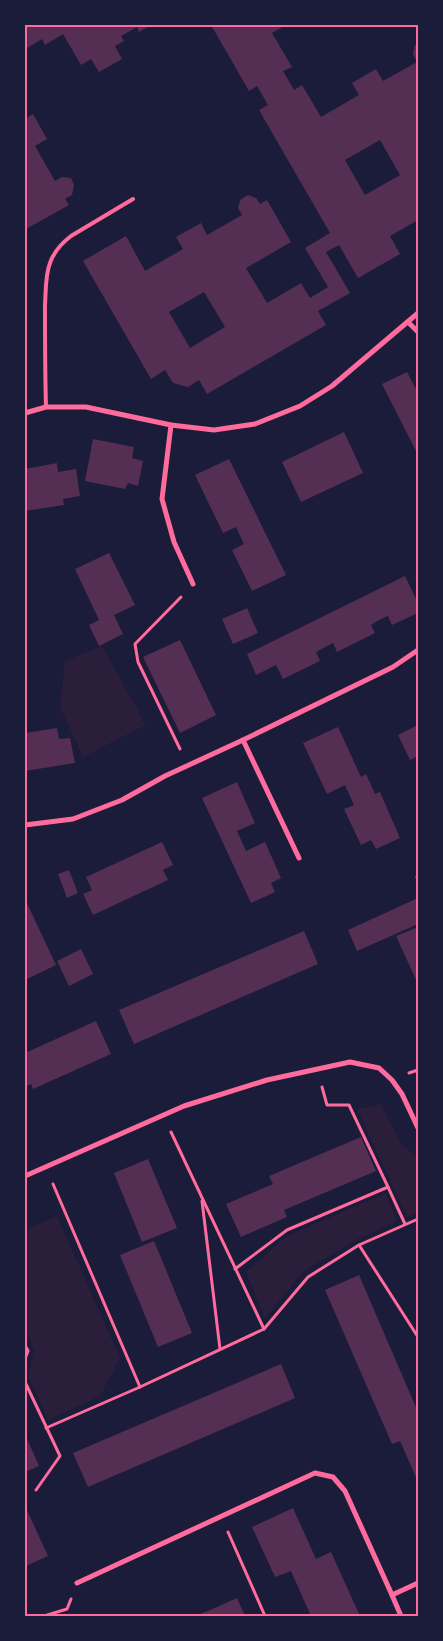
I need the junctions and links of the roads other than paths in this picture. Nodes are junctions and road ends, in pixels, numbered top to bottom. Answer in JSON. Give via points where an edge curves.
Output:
{"nodes":[{"id":1,"x":133,"y":199,"type":"dead end"},
{"id":2,"x":418,"y":313,"type":"edge"},
{"id":3,"x":408,"y":322,"type":"junction"},
{"id":4,"x":418,"y":332,"type":"edge"},
{"id":5,"x":46,"y":407,"type":"junction"},
{"id":6,"x":25,"y":413,"type":"edge"},
{"id":7,"x":171,"y":425,"type":"junction"},
{"id":8,"x":193,"y":584,"type":"road end"},
{"id":9,"x":418,"y":650,"type":"edge"},
{"id":10,"x":243,"y":740,"type":"junction"},
{"id":11,"x":25,"y":825,"type":"edge"},
{"id":12,"x":300,"y":858,"type":"dead end"},
{"id":13,"x":418,"y":1128,"type":"edge"},
{"id":14,"x":25,"y":1176,"type":"edge"},
{"id":15,"x":418,"y":1582,"type":"edge"},
{"id":16,"x":77,"y":1583,"type":"road end"},
{"id":17,"x":392,"y":1595,"type":"junction"},
{"id":18,"x":401,"y":1616,"type":"edge"}],
"edges":[{"from":1,"to":5,"type":"lane","via":[[71,236],[54,252],[46,278]]},
{"from":2,"to":3,"type":"street"},
{"from":3,"to":4,"type":"street"},
{"from":3,"to":7,"type":"street","via":[[332,386],[300,406],[255,424],[214,430]]},
{"from":5,"to":6,"type":"street"},
{"from":5,"to":7,"type":"street","via":[[86,407]]},
{"from":7,"to":8,"type":"street","via":[[162,499],[174,542]]},
{"from":9,"to":10,"type":"street","via":[[393,667]]},
{"from":10,"to":11,"type":"street","via":[[122,800],[81,816]]},
{"from":10,"to":12,"type":"street"},
{"from":13,"to":14,"type":"street","via":[[392,1080],[379,1068],[350,1062],[267,1080],[184,1106]]},
{"from":15,"to":17,"type":"street"},
{"from":16,"to":17,"type":"street","via":[[315,1473],[333,1477],[345,1491]]},
{"from":17,"to":18,"type":"street"}]}
